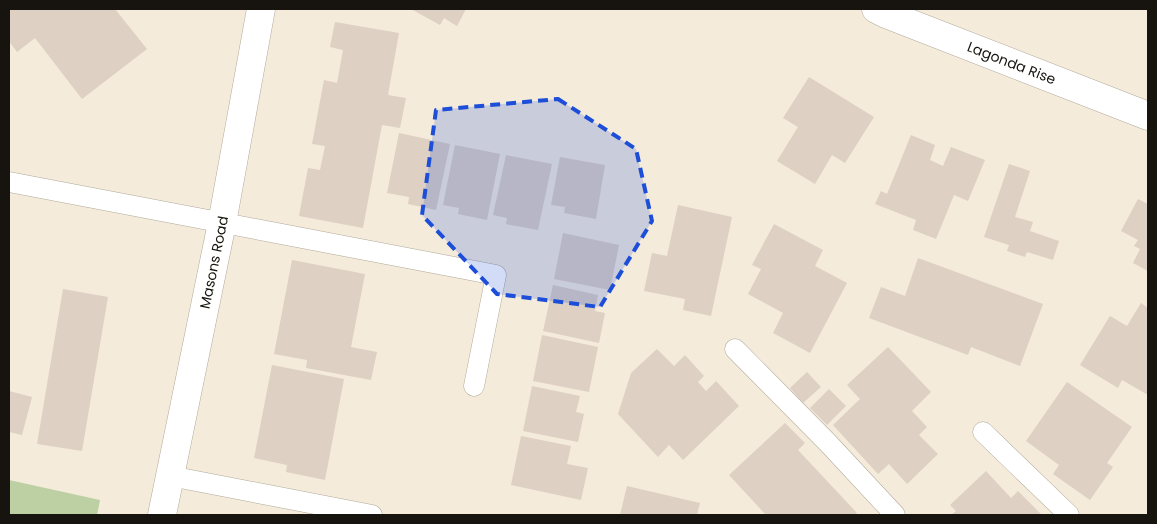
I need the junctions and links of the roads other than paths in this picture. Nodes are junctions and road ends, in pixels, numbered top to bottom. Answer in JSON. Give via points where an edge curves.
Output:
{"nodes":[{"id":1,"x":261,"y":9,"type":"edge"},
{"id":2,"x":876,"y":9,"type":"edge"},
{"id":3,"x":1148,"y":116,"type":"edge"},
{"id":4,"x":9,"y":182,"type":"edge"},
{"id":5,"x":222,"y":223,"type":"junction"},
{"id":6,"x":735,"y":349,"type":"dead end"},
{"id":7,"x":474,"y":386,"type":"dead end"},
{"id":8,"x":983,"y":432,"type":"dead end"},
{"id":9,"x":170,"y":476,"type":"junction"},
{"id":10,"x":162,"y":515,"type":"edge"},
{"id":11,"x":372,"y":515,"type":"edge"},
{"id":12,"x":895,"y":515,"type":"edge"},
{"id":13,"x":1069,"y":515,"type":"edge"}],
"edges":[{"from":1,"to":5,"type":"street","name":"Masons Road"},
{"from":2,"to":3,"type":"street","name":"Lagonda Rise"},
{"from":4,"to":5,"type":"lane"},
{"from":5,"to":7,"type":"lane","via":[[496,275]]},
{"from":5,"to":9,"type":"street","name":"Masons Road"},
{"from":6,"to":12,"type":"lane"},
{"from":8,"to":13,"type":"lane"},
{"from":9,"to":10,"type":"street","name":"Masons Road"},
{"from":9,"to":11,"type":"lane"}]}
